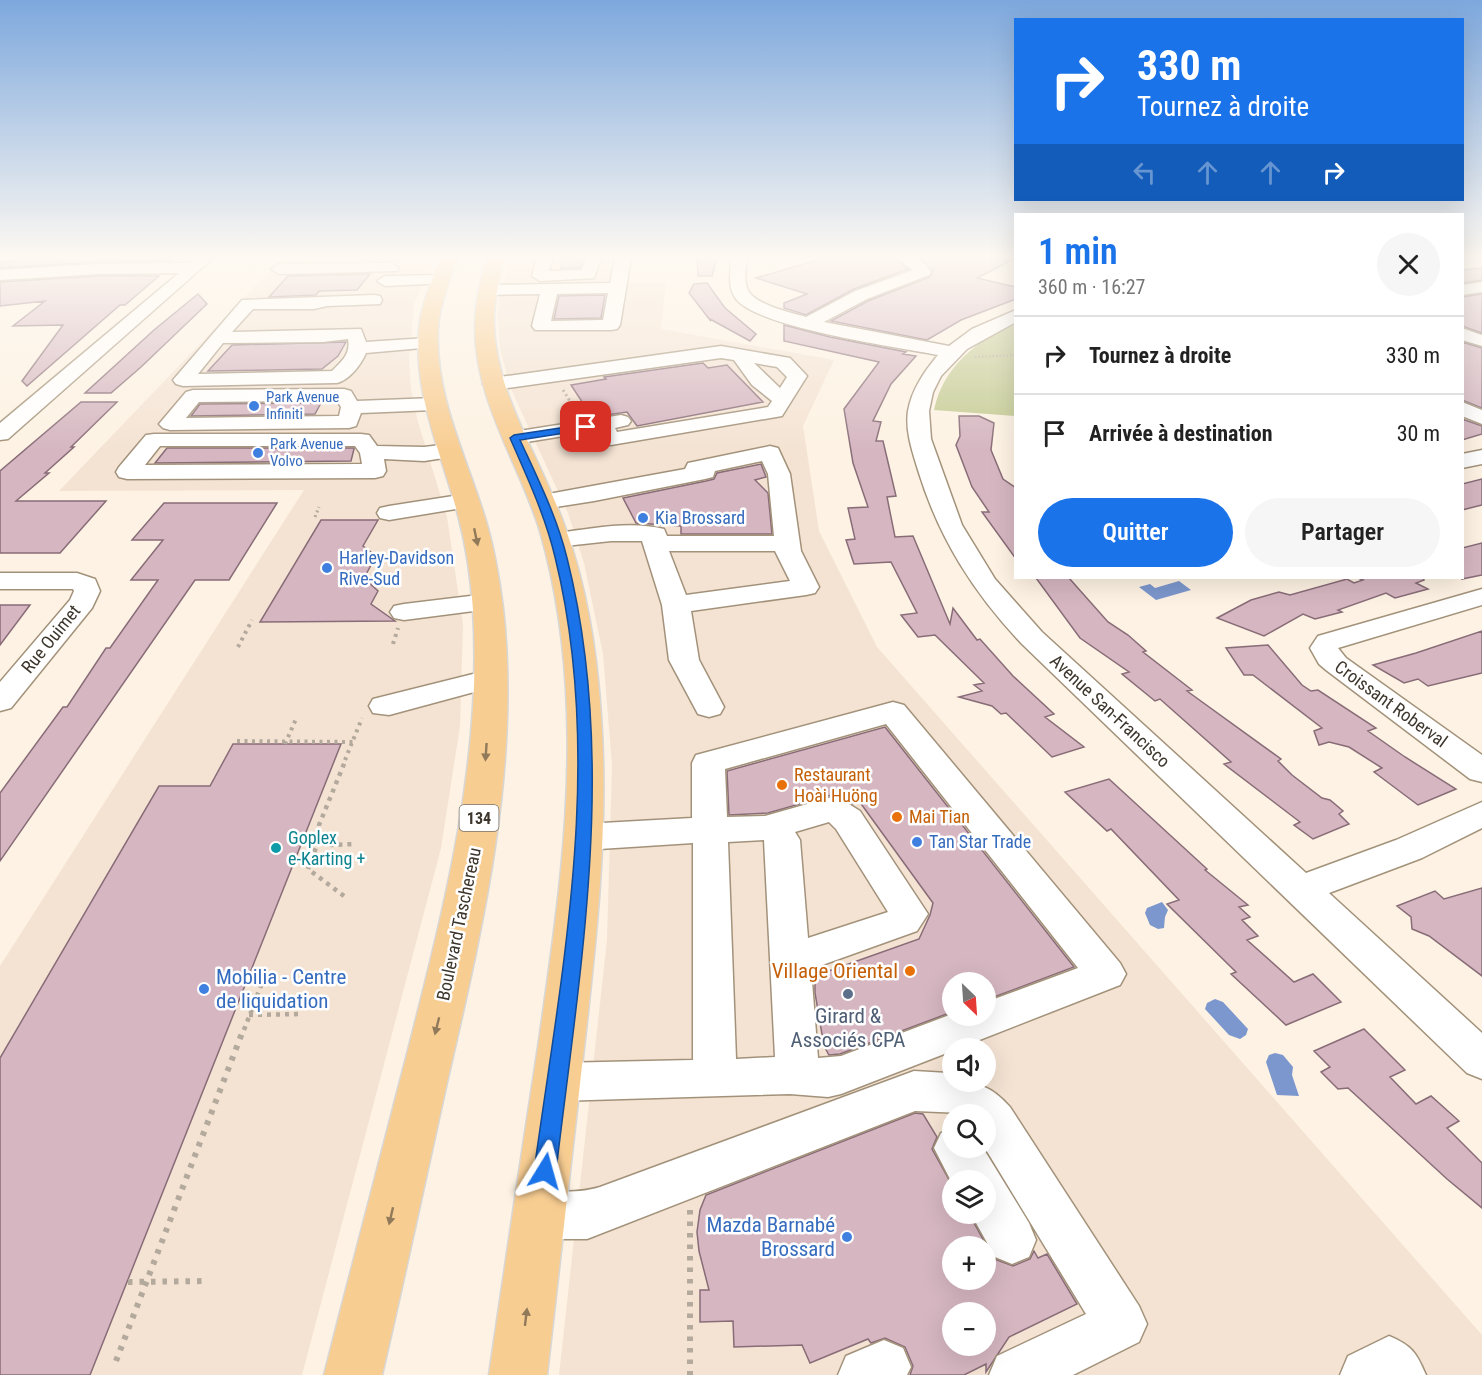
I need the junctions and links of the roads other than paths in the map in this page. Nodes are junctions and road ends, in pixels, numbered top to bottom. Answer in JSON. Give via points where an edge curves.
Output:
{"nodes":[{"id":1,"x":131,"y":322,"type":"edge"},
{"id":2,"x":232,"y":322,"type":"edge"},
{"id":3,"x":365,"y":322,"type":"edge"},
{"id":4,"x":430,"y":322,"type":"edge"},
{"id":5,"x":486,"y":322,"type":"edge"},
{"id":6,"x":542,"y":322,"type":"edge"},
{"id":7,"x":611,"y":322,"type":"edge"},
{"id":8,"x":805,"y":322,"type":"edge"},
{"id":9,"x":1000,"y":322,"type":"edge"},
{"id":10,"x":809,"y":323,"type":"joint"},
{"id":11,"x":1464,"y":334,"type":"edge"},
{"id":12,"x":218,"y":338,"type":"junction"},
{"id":13,"x":357,"y":340,"type":"junction"},
{"id":14,"x":1482,"y":341,"type":"edge"},
{"id":15,"x":428,"y":343,"type":"junction"},
{"id":16,"x":961,"y":354,"type":"junction"},
{"id":17,"x":741,"y":355,"type":"junction"},
{"id":18,"x":493,"y":384,"type":"junction"},
{"id":19,"x":784,"y":400,"type":"junction"},
{"id":20,"x":434,"y":404,"type":"junction"},
{"id":21,"x":351,"y":407,"type":"junction"},
{"id":22,"x":1464,"y":409,"type":"edge"},
{"id":23,"x":632,"y":418,"type":"dead end"},
{"id":24,"x":1482,"y":418,"type":"edge"},
{"id":25,"x":602,"y":425,"type":"junction"},
{"id":26,"x":0,"y":434,"type":"edge"},
{"id":27,"x":514,"y":438,"type":"junction"},
{"id":28,"x":449,"y":451,"type":"junction"},
{"id":29,"x":371,"y":452,"type":"junction"},
{"id":30,"x":1482,"y":457,"type":"edge"},
{"id":31,"x":1464,"y":461,"type":"edge"},
{"id":32,"x":466,"y":501,"type":"junction"},
{"id":33,"x":543,"y":502,"type":"junction"},
{"id":34,"x":389,"y":513,"type":"dead end"},
{"id":35,"x":681,"y":532,"type":"dead end"},
{"id":36,"x":655,"y":539,"type":"junction"},
{"id":37,"x":556,"y":540,"type":"junction"},
{"id":38,"x":786,"y":543,"type":"junction"},
{"id":39,"x":0,"y":581,"type":"edge"},
{"id":40,"x":1482,"y":597,"type":"edge"},
{"id":41,"x":487,"y":602,"type":"junction"},
{"id":42,"x":676,"y":605,"type":"junction"},
{"id":43,"x":404,"y":612,"type":"dead end"},
{"id":44,"x":489,"y":695,"type":"junction"},
{"id":45,"x":0,"y":701,"type":"edge"},
{"id":46,"x":709,"y":707,"type":"dead end"},
{"id":47,"x":382,"y":710,"type":"road end"},
{"id":48,"x":1482,"y":771,"type":"edge"},
{"id":49,"x":1482,"y":814,"type":"edge"},
{"id":50,"x":774,"y":826,"type":"junction"},
{"id":51,"x":710,"y":830,"type":"junction"},
{"id":52,"x":584,"y":837,"type":"junction"},
{"id":53,"x":1301,"y":890,"type":"junction"},
{"id":54,"x":790,"y":956,"type":"junction"},
{"id":55,"x":1482,"y":1060,"type":"edge"},
{"id":56,"x":798,"y":1076,"type":"junction"},
{"id":57,"x":715,"y":1079,"type":"junction"},
{"id":58,"x":557,"y":1082,"type":"junction"},
{"id":59,"x":963,"y":1104,"type":"edge"},
{"id":60,"x":996,"y":1125,"type":"edge"},
{"id":61,"x":996,"y":1212,"type":"edge"},
{"id":62,"x":539,"y":1215,"type":"junction"},
{"id":63,"x":1012,"y":1240,"type":"dead end"},
{"id":64,"x":353,"y":1375,"type":"edge"},
{"id":65,"x":518,"y":1375,"type":"edge"},
{"id":66,"x":1016,"y":1375,"type":"edge"},
{"id":67,"x":1367,"y":1375,"type":"edge"},
{"id":68,"x":1399,"y":1375,"type":"edge"}],
"edges":[{"from":1,"to":26,"type":"street"},
{"from":2,"to":12,"type":"street"},
{"from":3,"to":13,"type":"street"},
{"from":4,"to":15,"type":"main road","name":"Boulevard Taschereau","number":"134"},
{"from":5,"to":18,"type":"main road","via":[[484,336]]},
{"from":6,"to":7,"type":"street","via":[[541,326]]},
{"from":8,"to":10,"type":"street"},
{"from":9,"to":16,"type":"street","name":"Avenue San-Francisco","via":[[981,331]]},
{"from":10,"to":16,"type":"street"},
{"from":11,"to":14,"type":"street"},
{"from":12,"to":13,"type":"street"},
{"from":12,"to":13,"type":"street","via":[[183,380],[337,377],[354,359]]},
{"from":13,"to":15,"type":"street"},
{"from":15,"to":20,"type":"main road","name":"Boulevard Taschereau","number":"134"},
{"from":16,"to":53,"type":"street","name":"Avenue San-Francisco","via":[[934,372],[925,387],[919,408],[919,432],[945,517],[972,567],[1032,638]]},
{"from":17,"to":18,"type":"street","via":[[721,352]]},
{"from":17,"to":19,"type":"street","via":[[743,362]]},
{"from":17,"to":19,"type":"street","via":[[783,362],[797,375]]},
{"from":18,"to":27,"type":"main road"},
{"from":19,"to":25,"type":"street","via":[[775,412],[718,416],[611,439]]},
{"from":20,"to":21,"type":"street"},
{"from":20,"to":28,"type":"main road","name":"Boulevard Taschereau","number":"134"},
{"from":21,"to":21,"type":"street","via":[[350,422],[170,424],[193,396],[344,395]]},
{"from":22,"to":24,"type":"street"},
{"from":23,"to":25,"type":"street"},
{"from":25,"to":27,"type":"street"},
{"from":27,"to":33,"type":"main road"},
{"from":28,"to":29,"type":"street"},
{"from":28,"to":32,"type":"main road","name":"Boulevard Taschereau","number":"134"},
{"from":29,"to":29,"type":"street","via":[[375,471],[127,472],[154,440],[361,440]]},
{"from":30,"to":31,"type":"street"},
{"from":32,"to":34,"type":"street"},
{"from":32,"to":41,"type":"main road","name":"Boulevard Taschereau","number":"134","one_way":true},
{"from":33,"to":37,"type":"main road"},
{"from":33,"to":38,"type":"street","via":[[700,473],[696,468],[770,453],[779,474]]},
{"from":35,"to":36,"type":"street"},
{"from":36,"to":37,"type":"street","via":[[611,534]]},
{"from":36,"to":38,"type":"street"},
{"from":36,"to":42,"type":"street"},
{"from":37,"to":52,"type":"main road","via":[[574,615],[584,694]]},
{"from":38,"to":42,"type":"street","via":[[806,587]]},
{"from":39,"to":45,"type":"street","name":"Rue Ouimet","via":[[77,581],[86,585],[87,591]]},
{"from":40,"to":48,"type":"street","name":"Croissant Roberval","via":[[1337,639],[1324,648],[1336,664]]},
{"from":41,"to":43,"type":"street"},
{"from":41,"to":44,"type":"main road","name":"Boulevard Taschereau","number":"134"},
{"from":42,"to":46,"type":"street","via":[[684,660]]},
{"from":44,"to":47,"type":"street","via":[[460,707]]},
{"from":44,"to":64,"type":"main road","name":"Boulevard Taschereau","number":"134","one_way":true,"via":[[484,783],[465,900]]},
{"from":49,"to":53,"type":"street","via":[[1409,849]]},
{"from":50,"to":51,"type":"street"},
{"from":50,"to":54,"type":"street","via":[[782,840]]},
{"from":50,"to":54,"type":"street","via":[[825,810],[842,814],[909,914],[904,921],[884,929],[812,953]]},
{"from":51,"to":52,"type":"street"},
{"from":51,"to":56,"type":"street","via":[[708,763],[893,712],[1106,974],[841,1075]]},
{"from":51,"to":57,"type":"street"},
{"from":52,"to":58,"type":"main road"},
{"from":53,"to":55,"type":"street","name":"Avenue San-Francisco"},
{"from":54,"to":56,"type":"street"},
{"from":56,"to":57,"type":"street"},
{"from":57,"to":58,"type":"street"},
{"from":58,"to":62,"type":"main road"},
{"from":59,"to":62,"type":"street","via":[[944,1092],[914,1091],[600,1211],[587,1215]]},
{"from":60,"to":66,"type":"street","via":[[1120,1324]]},
{"from":61,"to":63,"type":"street"},
{"from":65,"to":62,"type":"main road","one_way":true},
{"from":67,"to":68,"type":"street","via":[[1389,1363]]}]}
